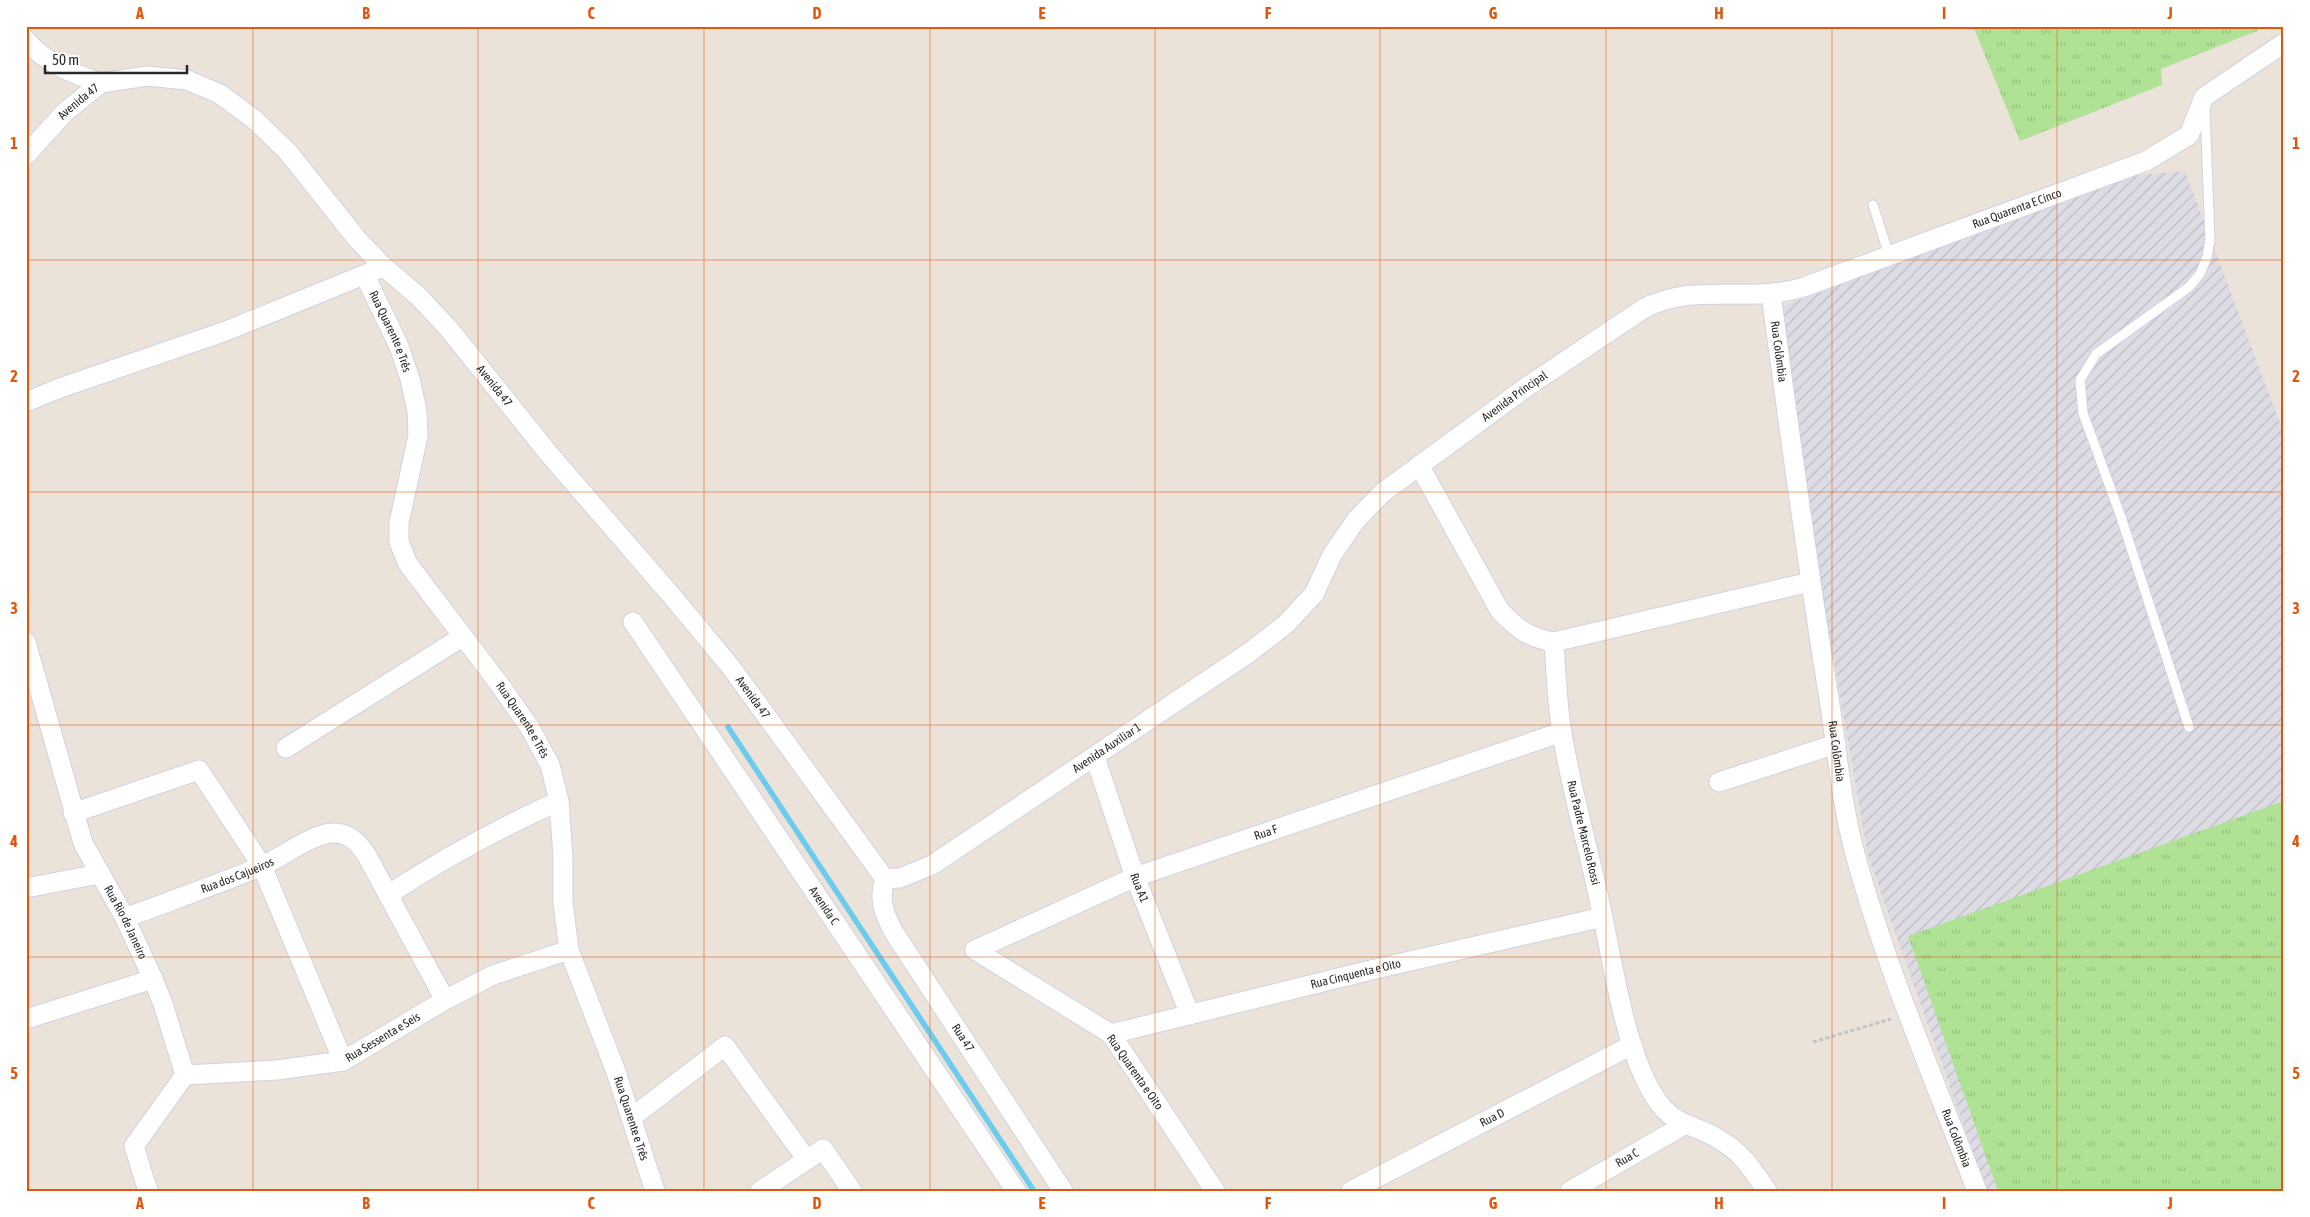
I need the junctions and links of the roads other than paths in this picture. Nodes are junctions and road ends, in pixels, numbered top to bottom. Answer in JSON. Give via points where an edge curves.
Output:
{"nodes":[{"id":1,"x":26,"y":40,"type":"edge"},
{"id":2,"x":2284,"y":43,"type":"edge"},
{"id":3,"x":101,"y":83,"type":"junction"},
{"id":4,"x":2204,"y":97,"type":"junction"},
{"id":5,"x":26,"y":155,"type":"edge"},
{"id":6,"x":1873,"y":205,"type":"dead end"},
{"id":7,"x":1889,"y":255,"type":"junction"},
{"id":8,"x":383,"y":266,"type":"junction"},
{"id":9,"x":365,"y":276,"type":"junction"},
{"id":10,"x":1804,"y":287,"type":"joint"},
{"id":11,"x":1771,"y":294,"type":"junction"},
{"id":12,"x":26,"y":402,"type":"edge"},
{"id":13,"x":1419,"y":465,"type":"junction"},
{"id":14,"x":1810,"y":582,"type":"junction"},
{"id":15,"x":1314,"y":594,"type":"joint"},
{"id":16,"x":633,"y":622,"type":"dead end"},
{"id":17,"x":462,"y":637,"type":"junction"},
{"id":18,"x":26,"y":642,"type":"edge"},
{"id":19,"x":1554,"y":642,"type":"junction"},
{"id":20,"x":2189,"y":727,"type":"dead end"},
{"id":21,"x":1562,"y":732,"type":"junction"},
{"id":22,"x":1836,"y":744,"type":"junction"},
{"id":23,"x":286,"y":748,"type":"dead end"},
{"id":24,"x":1095,"y":757,"type":"junction"},
{"id":25,"x":1719,"y":782,"type":"dead end"},
{"id":26,"x":559,"y":802,"type":"junction"},
{"id":27,"x":73,"y":813,"type":"junction"},
{"id":28,"x":262,"y":866,"type":"junction"},
{"id":29,"x":99,"y":874,"type":"junction"},
{"id":30,"x":1134,"y":877,"type":"junction"},
{"id":31,"x":884,"y":879,"type":"junction"},
{"id":32,"x":26,"y":888,"type":"edge"},
{"id":33,"x":389,"y":894,"type":"junction"},
{"id":34,"x":1603,"y":917,"type":"junction"},
{"id":35,"x":125,"y":918,"type":"junction"},
{"id":36,"x":568,"y":950,"type":"junction"},
{"id":37,"x":975,"y":950,"type":"joint"},
{"id":38,"x":153,"y":979,"type":"junction"},
{"id":39,"x":444,"y":1000,"type":"junction"},
{"id":40,"x":1190,"y":1015,"type":"junction"},
{"id":41,"x":26,"y":1019,"type":"edge"},
{"id":42,"x":1111,"y":1034,"type":"junction"},
{"id":43,"x":1632,"y":1045,"type":"junction"},
{"id":44,"x":342,"y":1061,"type":"junction"},
{"id":45,"x":185,"y":1075,"type":"junction"},
{"id":46,"x":632,"y":1118,"type":"junction"},
{"id":47,"x":1684,"y":1125,"type":"junction"},
{"id":48,"x":807,"y":1160,"type":"junction"},
{"id":49,"x":148,"y":1191,"type":"edge"},
{"id":50,"x":655,"y":1191,"type":"edge"},
{"id":51,"x":760,"y":1191,"type":"edge"},
{"id":52,"x":852,"y":1191,"type":"edge"},
{"id":53,"x":1016,"y":1191,"type":"edge"},
{"id":54,"x":1063,"y":1191,"type":"edge"},
{"id":55,"x":1216,"y":1191,"type":"edge"},
{"id":56,"x":1351,"y":1191,"type":"edge"},
{"id":57,"x":1570,"y":1191,"type":"edge"},
{"id":58,"x":1767,"y":1191,"type":"edge"},
{"id":59,"x":1977,"y":1191,"type":"edge"}],
"edges":[{"from":1,"to":3,"type":"street","via":[[50,61]]},
{"from":2,"to":4,"type":"street"},
{"from":3,"to":5,"type":"street","name":"Avenida 47","via":[[65,112]]},
{"from":3,"to":8,"type":"street","name":"Avenida 47","via":[[147,76],[187,80],[220,94],[255,120],[288,152],[357,239]]},
{"from":4,"to":7,"type":"street","name":"Rua Quarenta E Cinco","via":[[2189,135],[2146,161]]},
{"from":4,"to":20,"type":"lane","via":[[2210,240],[2200,274],[2175,299],[2096,354],[2080,380],[2083,413],[2121,517]]},
{"from":6,"to":7,"type":"lane"},
{"from":7,"to":10,"type":"street","name":"Rua Quarenta E Cinco"},
{"from":8,"to":9,"type":"street"},
{"from":8,"to":31,"type":"street","name":"Avenida 47","via":[[449,329],[730,666]]},
{"from":9,"to":12,"type":"street","via":[[226,331]]},
{"from":9,"to":17,"type":"street","name":"Rua Quarente e Três","via":[[398,344],[417,411],[418,436],[399,523],[399,542],[408,564]]},
{"from":10,"to":11,"type":"street","name":"Avenida Principal"},
{"from":11,"to":13,"type":"street","name":"Avenida Principal","via":[[1702,293],[1652,304],[1528,386]]},
{"from":11,"to":14,"type":"street","name":"Rua Colômbia"},
{"from":13,"to":15,"type":"street","name":"Avenida Principal","via":[[1382,493],[1356,520],[1332,555]]},
{"from":13,"to":19,"type":"street","via":[[1500,611],[1534,638]]},
{"from":14,"to":19,"type":"street"},
{"from":14,"to":22,"type":"street","name":"Rua Colômbia"},
{"from":15,"to":24,"type":"street","name":"Avenida Auxiliar 1","via":[[1286,624],[1250,652]]},
{"from":16,"to":53,"type":"street","name":"Avenida C"},
{"from":17,"to":23,"type":"street"},
{"from":17,"to":26,"type":"street","name":"Rua Quarente e Três","via":[[530,728],[550,765]]},
{"from":18,"to":27,"type":"street","name":"Rua Rio de Janeiro"},
{"from":19,"to":21,"type":"street","name":"Rua Padre Marcelo Rossi"},
{"from":21,"to":30,"type":"street","name":"Rua F"},
{"from":21,"to":34,"type":"street","name":"Rua Padre Marcelo Rossi"},
{"from":22,"to":25,"type":"street"},
{"from":22,"to":59,"type":"street","name":"Rua Colômbia","via":[[1842,798],[1854,851],[1909,1014]]},
{"from":24,"to":30,"type":"street","name":"Rua A1"},
{"from":24,"to":31,"type":"street","name":"Avenida Auxiliar 1","via":[[932,865],[900,878]]},
{"from":26,"to":33,"type":"street","via":[[455,852]]},
{"from":26,"to":36,"type":"street","name":"Rua Quarente e Três"},
{"from":27,"to":28,"type":"street","via":[[199,770]]},
{"from":27,"to":29,"type":"street","name":"Rua Rio de Janeiro","via":[[83,843]]},
{"from":28,"to":33,"type":"street","name":"Rua dos Cajueiros","via":[[322,835],[346,835],[358,842]]},
{"from":28,"to":35,"type":"street","name":"Rua dos Cajueiros"},
{"from":28,"to":44,"type":"street"},
{"from":29,"to":32,"type":"street"},
{"from":29,"to":35,"type":"street","name":"Rua Rio de Janeiro"},
{"from":30,"to":37,"type":"street","name":"Rua F"},
{"from":30,"to":40,"type":"street","name":"Rua A1"},
{"from":31,"to":54,"type":"street","name":"Rua 47","via":[[881,902],[893,931]]},
{"from":33,"to":39,"type":"street"},
{"from":34,"to":40,"type":"street","name":"Rua Cinquenta e Oito"},
{"from":34,"to":43,"type":"street","name":"Rua Padre Marcelo Rossi"},
{"from":35,"to":38,"type":"street","name":"Rua Rio de Janeiro"},
{"from":36,"to":39,"type":"street","name":"Rua Sessenta e Seis","via":[[493,975]]},
{"from":36,"to":46,"type":"street","name":"Rua Quarente e Três"},
{"from":37,"to":42,"type":"street","name":"Rua Quarenta e Oito"},
{"from":38,"to":41,"type":"street"},
{"from":38,"to":45,"type":"street","name":"Rua Rio de Janeiro","via":[[164,1004]]},
{"from":39,"to":44,"type":"street","name":"Rua Sessenta e Seis"},
{"from":40,"to":42,"type":"street","name":"Rua Cinquenta e Oito"},
{"from":42,"to":55,"type":"street","name":"Rua Quarenta e Oito"},
{"from":43,"to":47,"type":"street","name":"Rua Padre Marcelo Rossi","via":[[1648,1084],[1663,1108]]},
{"from":43,"to":56,"type":"street","name":"Rua D"},
{"from":44,"to":45,"type":"street","name":"Rua Sessenta e Seis","via":[[277,1070]]},
{"from":45,"to":49,"type":"street","via":[[134,1146]]},
{"from":46,"to":48,"type":"street","via":[[725,1046]]},
{"from":46,"to":50,"type":"street","name":"Rua Quarente e Três"},
{"from":47,"to":57,"type":"street","name":"Rua C"},
{"from":47,"to":58,"type":"street","name":"Rua Padre Marcelo Rossi","via":[[1714,1136],[1740,1153]]},
{"from":48,"to":51,"type":"street"},
{"from":48,"to":52,"type":"street","via":[[823,1149]]}]}
